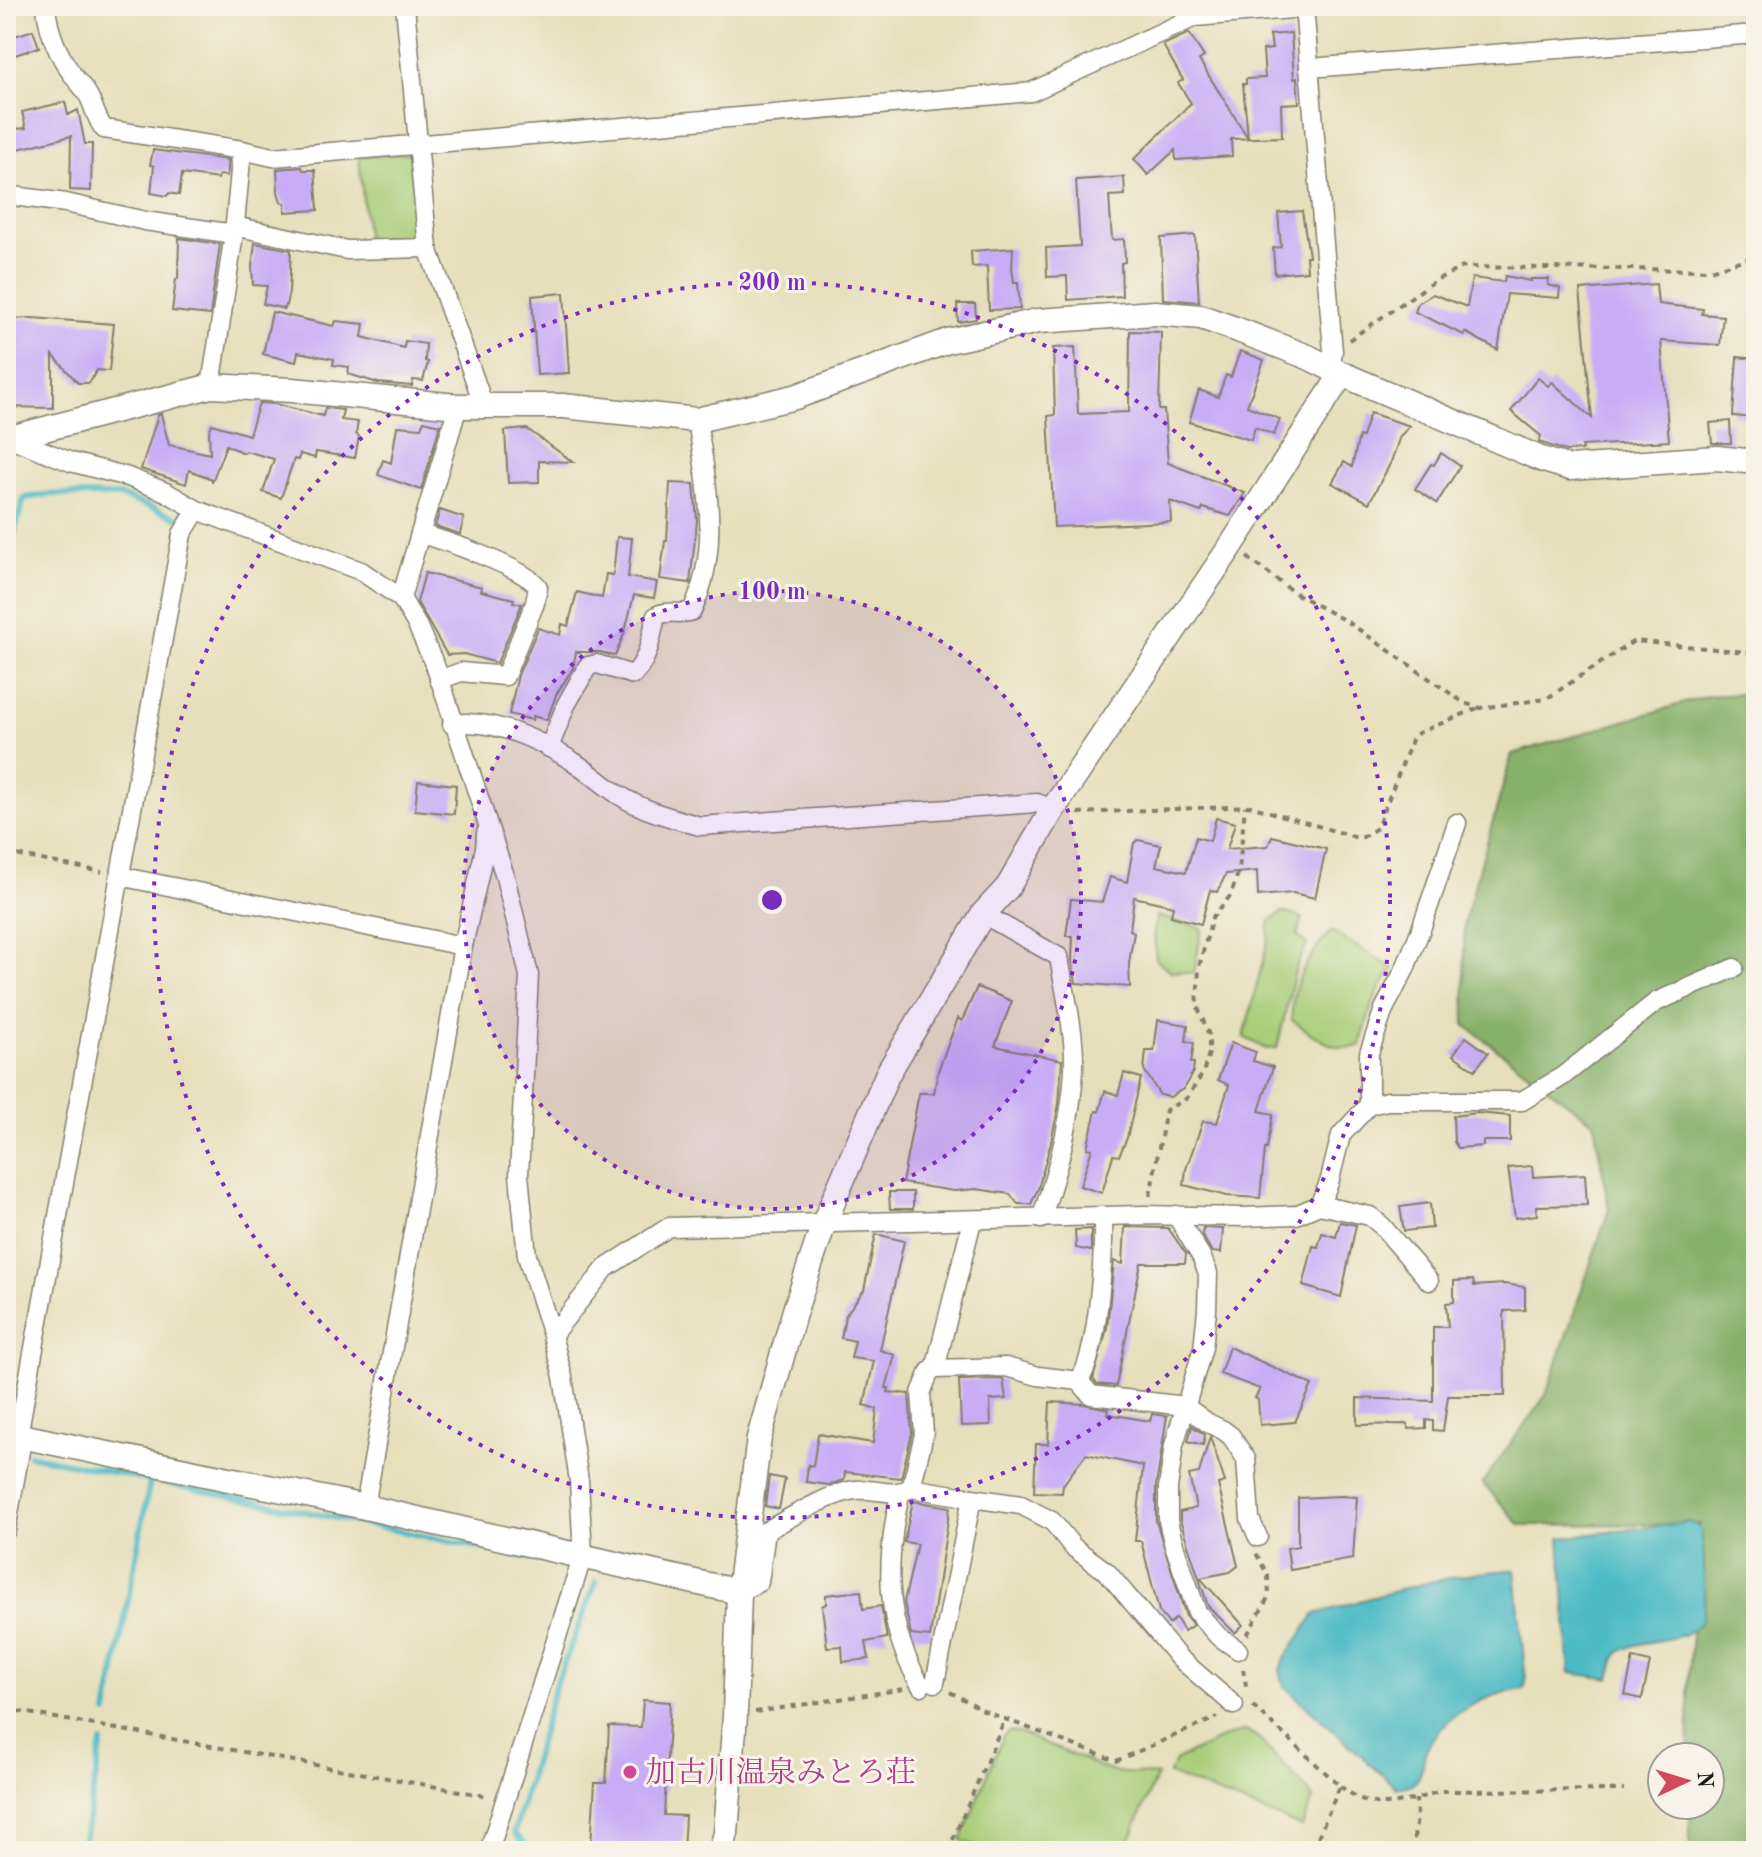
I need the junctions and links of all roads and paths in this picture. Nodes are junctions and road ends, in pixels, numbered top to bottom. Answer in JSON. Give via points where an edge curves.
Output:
{"nodes":[{"id":1,"x":46,"y":6,"type":"edge"},
{"id":2,"x":405,"y":6,"type":"edge"},
{"id":3,"x":1304,"y":7,"type":"edge"},
{"id":4,"x":1756,"y":34,"type":"edge"},
{"id":5,"x":1309,"y":68,"type":"junction"},
{"id":6,"x":417,"y":142,"type":"junction"},
{"id":7,"x":242,"y":150,"type":"junction"},
{"id":8,"x":6,"y":195,"type":"edge"},
{"id":9,"x":234,"y":230,"type":"junction"},
{"id":10,"x":428,"y":248,"type":"junction"},
{"id":11,"x":1756,"y":259,"type":"edge"},
{"id":12,"x":1335,"y":364,"type":"junction"},
{"id":13,"x":211,"y":386,"type":"junction"},
{"id":14,"x":458,"y":406,"type":"junction"},
{"id":15,"x":484,"y":406,"type":"junction"},
{"id":16,"x":697,"y":420,"type":"junction"},
{"id":17,"x":8,"y":438,"type":"edge"},
{"id":18,"x":1756,"y":462,"type":"edge"},
{"id":19,"x":6,"y":508,"type":"edge"},
{"id":20,"x":197,"y":510,"type":"junction"},
{"id":21,"x":420,"y":534,"type":"junction"},
{"id":22,"x":1231,"y":546,"type":"junction"},
{"id":23,"x":401,"y":598,"type":"junction"},
{"id":24,"x":1756,"y":653,"type":"edge"},
{"id":25,"x":439,"y":680,"type":"junction"},
{"id":26,"x":1480,"y":708,"type":"junction"},
{"id":27,"x":452,"y":724,"type":"junction"},
{"id":28,"x":549,"y":748,"type":"junction"},
{"id":29,"x":1245,"y":806,"type":"junction"},
{"id":30,"x":1053,"y":809,"type":"junction"},
{"id":31,"x":1457,"y":823,"type":"dead end"},
{"id":32,"x":486,"y":825,"type":"junction"},
{"id":33,"x":6,"y":853,"type":"edge"},
{"id":34,"x":119,"y":876,"type":"junction"},
{"id":35,"x":983,"y":914,"type":"junction"},
{"id":36,"x":463,"y":946,"type":"junction"},
{"id":37,"x":1734,"y":968,"type":"dead end"},
{"id":38,"x":1369,"y":1105,"type":"junction"},
{"id":39,"x":1319,"y":1205,"type":"junction"},
{"id":40,"x":1143,"y":1215,"type":"junction"},
{"id":41,"x":1176,"y":1215,"type":"junction"},
{"id":42,"x":1103,"y":1216,"type":"junction"},
{"id":43,"x":1041,"y":1219,"type":"junction"},
{"id":44,"x":972,"y":1221,"type":"junction"},
{"id":45,"x":824,"y":1223,"type":"junction"},
{"id":46,"x":1429,"y":1281,"type":"dead end"},
{"id":47,"x":552,"y":1335,"type":"junction"},
{"id":48,"x":935,"y":1369,"type":"junction"},
{"id":49,"x":1079,"y":1381,"type":"junction"},
{"id":50,"x":1185,"y":1406,"type":"junction"},
{"id":51,"x":12,"y":1435,"type":"edge"},
{"id":52,"x":906,"y":1491,"type":"junction"},
{"id":53,"x":972,"y":1498,"type":"junction"},
{"id":54,"x":365,"y":1507,"type":"junction"},
{"id":55,"x":6,"y":1530,"type":"edge"},
{"id":56,"x":1258,"y":1537,"type":"joint"},
{"id":57,"x":583,"y":1555,"type":"junction"},
{"id":58,"x":739,"y":1592,"type":"junction"},
{"id":59,"x":1238,"y":1650,"type":"junction"},
{"id":60,"x":928,"y":1685,"type":"junction"},
{"id":61,"x":1234,"y":1705,"type":"joint"},
{"id":62,"x":6,"y":1709,"type":"edge"},
{"id":63,"x":735,"y":1715,"type":"junction"},
{"id":64,"x":1005,"y":1719,"type":"junction"},
{"id":65,"x":1340,"y":1786,"type":"junction"},
{"id":66,"x":1624,"y":1790,"type":"dead end"},
{"id":67,"x":506,"y":1799,"type":"junction"},
{"id":68,"x":1416,"y":1799,"type":"junction"},
{"id":69,"x":489,"y":1851,"type":"edge"},
{"id":70,"x":721,"y":1851,"type":"edge"},
{"id":71,"x":948,"y":1851,"type":"edge"},
{"id":72,"x":1312,"y":1851,"type":"edge"},
{"id":73,"x":1412,"y":1851,"type":"edge"}],
"edges":[{"from":1,"to":7,"type":"street","via":[[56,45],[104,129]]},
{"from":2,"to":6,"type":"street"},
{"from":3,"to":5,"type":"street"},
{"from":3,"to":6,"type":"street","via":[[1195,17],[1031,92]]},
{"from":4,"to":5,"type":"street"},
{"from":5,"to":12,"type":"street"},
{"from":6,"to":7,"type":"street","via":[[273,157]]},
{"from":6,"to":10,"type":"street"},
{"from":7,"to":9,"type":"street"},
{"from":8,"to":9,"type":"street","via":[[145,221]]},
{"from":9,"to":10,"type":"street","via":[[347,250]]},
{"from":9,"to":13,"type":"street"},
{"from":10,"to":15,"type":"street"},
{"from":11,"to":12,"type":"path","via":[[1710,270],[1463,267],[1436,280]]},
{"from":12,"to":16,"type":"street","via":[[1201,317],[1155,313],[1038,321],[948,341],[795,397]]},
{"from":12,"to":18,"type":"street","via":[[1570,468],[1717,458]]},
{"from":12,"to":22,"type":"street"},
{"from":13,"to":14,"type":"street"},
{"from":13,"to":17,"type":"street"},
{"from":14,"to":15,"type":"street"},
{"from":14,"to":21,"type":"street"},
{"from":15,"to":16,"type":"street","via":[[563,406]]},
{"from":16,"to":28,"type":"street","via":[[712,528],[698,598],[692,611],[656,616],[649,649],[633,675],[588,666]]},
{"from":17,"to":19,"type":"path"},
{"from":17,"to":20,"type":"street","via":[[128,477]]},
{"from":20,"to":23,"type":"street","via":[[361,571]]},
{"from":20,"to":34,"type":"street","via":[[182,534]]},
{"from":21,"to":23,"type":"street"},
{"from":21,"to":25,"type":"street","via":[[484,557],[538,587],[505,676],[461,672]]},
{"from":22,"to":26,"type":"path","via":[[1293,592],[1351,624],[1464,703]]},
{"from":22,"to":30,"type":"street"},
{"from":23,"to":25,"type":"street"},
{"from":24,"to":26,"type":"path","via":[[1634,641],[1546,699]]},
{"from":25,"to":27,"type":"street"},
{"from":26,"to":29,"type":"path","via":[[1418,733],[1377,828],[1363,837]]},
{"from":27,"to":28,"type":"street","via":[[470,721],[498,727]]},
{"from":27,"to":32,"type":"street"},
{"from":28,"to":30,"type":"street","via":[[620,795],[660,815],[700,826],[1037,803]]},
{"from":29,"to":30,"type":"path","via":[[1079,814]]},
{"from":29,"to":40,"type":"path","via":[[1239,870],[1231,895],[1212,918],[1199,967],[1197,1005],[1209,1035],[1209,1053],[1187,1098],[1166,1110],[1154,1184]]},
{"from":30,"to":35,"type":"street","via":[[1008,887]]},
{"from":31,"to":38,"type":"street","via":[[1421,929],[1369,1053]]},
{"from":32,"to":36,"type":"street"},
{"from":32,"to":47,"type":"street","via":[[504,873],[529,975],[519,1175],[527,1256]]},
{"from":33,"to":34,"type":"path"},
{"from":34,"to":36,"type":"street"},
{"from":34,"to":51,"type":"street"},
{"from":35,"to":43,"type":"street","via":[[1059,957],[1074,1070],[1060,1163]]},
{"from":35,"to":45,"type":"street","via":[[888,1073]]},
{"from":36,"to":54,"type":"street"},
{"from":37,"to":38,"type":"street","via":[[1656,1002],[1563,1076],[1522,1101]]},
{"from":38,"to":39,"type":"street","via":[[1341,1135]]},
{"from":39,"to":41,"type":"street","via":[[1296,1215]]},
{"from":39,"to":46,"type":"street","via":[[1370,1216]]},
{"from":40,"to":41,"type":"street"},
{"from":40,"to":42,"type":"street"},
{"from":41,"to":50,"type":"street","via":[[1208,1273],[1203,1348]]},
{"from":42,"to":43,"type":"street"},
{"from":42,"to":49,"type":"street","via":[[1104,1265],[1087,1364]]},
{"from":43,"to":44,"type":"street"},
{"from":44,"to":45,"type":"street"},
{"from":44,"to":48,"type":"street"},
{"from":45,"to":47,"type":"street","via":[[669,1227],[606,1268]]},
{"from":45,"to":58,"type":"street","via":[[759,1438]]},
{"from":47,"to":57,"type":"street","via":[[579,1481]]},
{"from":48,"to":49,"type":"street","via":[[1006,1367]]},
{"from":48,"to":52,"type":"street","via":[[921,1393],[924,1434]]},
{"from":49,"to":50,"type":"street","via":[[1091,1395]]},
{"from":50,"to":56,"type":"street","via":[[1231,1436],[1246,1459],[1250,1519]]},
{"from":50,"to":59,"type":"street","via":[[1174,1445],[1168,1521],[1197,1612]]},
{"from":51,"to":54,"type":"street"},
{"from":51,"to":55,"type":"street","via":[[21,1446]]},
{"from":52,"to":53,"type":"street"},
{"from":52,"to":58,"type":"street","via":[[846,1492],[766,1531],[759,1582]]},
{"from":52,"to":60,"type":"street","via":[[891,1536],[890,1586],[899,1643]]},
{"from":53,"to":60,"type":"street"},
{"from":53,"to":61,"type":"street","via":[[1021,1505],[1052,1521],[1073,1547],[1107,1572],[1179,1658]]},
{"from":54,"to":57,"type":"street"},
{"from":56,"to":59,"type":"path","via":[[1255,1548],[1268,1576],[1269,1596]]},
{"from":57,"to":58,"type":"street"},
{"from":57,"to":67,"type":"street"},
{"from":58,"to":63,"type":"street"},
{"from":59,"to":65,"type":"path","via":[[1248,1702]]},
{"from":60,"to":63,"type":"path"},
{"from":60,"to":64,"type":"path"},
{"from":61,"to":64,"type":"path","via":[[1116,1761]]},
{"from":62,"to":67,"type":"path"},
{"from":63,"to":70,"type":"street"},
{"from":64,"to":71,"type":"path"},
{"from":65,"to":68,"type":"path","via":[[1365,1803]]},
{"from":65,"to":72,"type":"path"},
{"from":66,"to":68,"type":"path","via":[[1440,1791]]},
{"from":67,"to":69,"type":"street"},
{"from":68,"to":73,"type":"path"}]}
